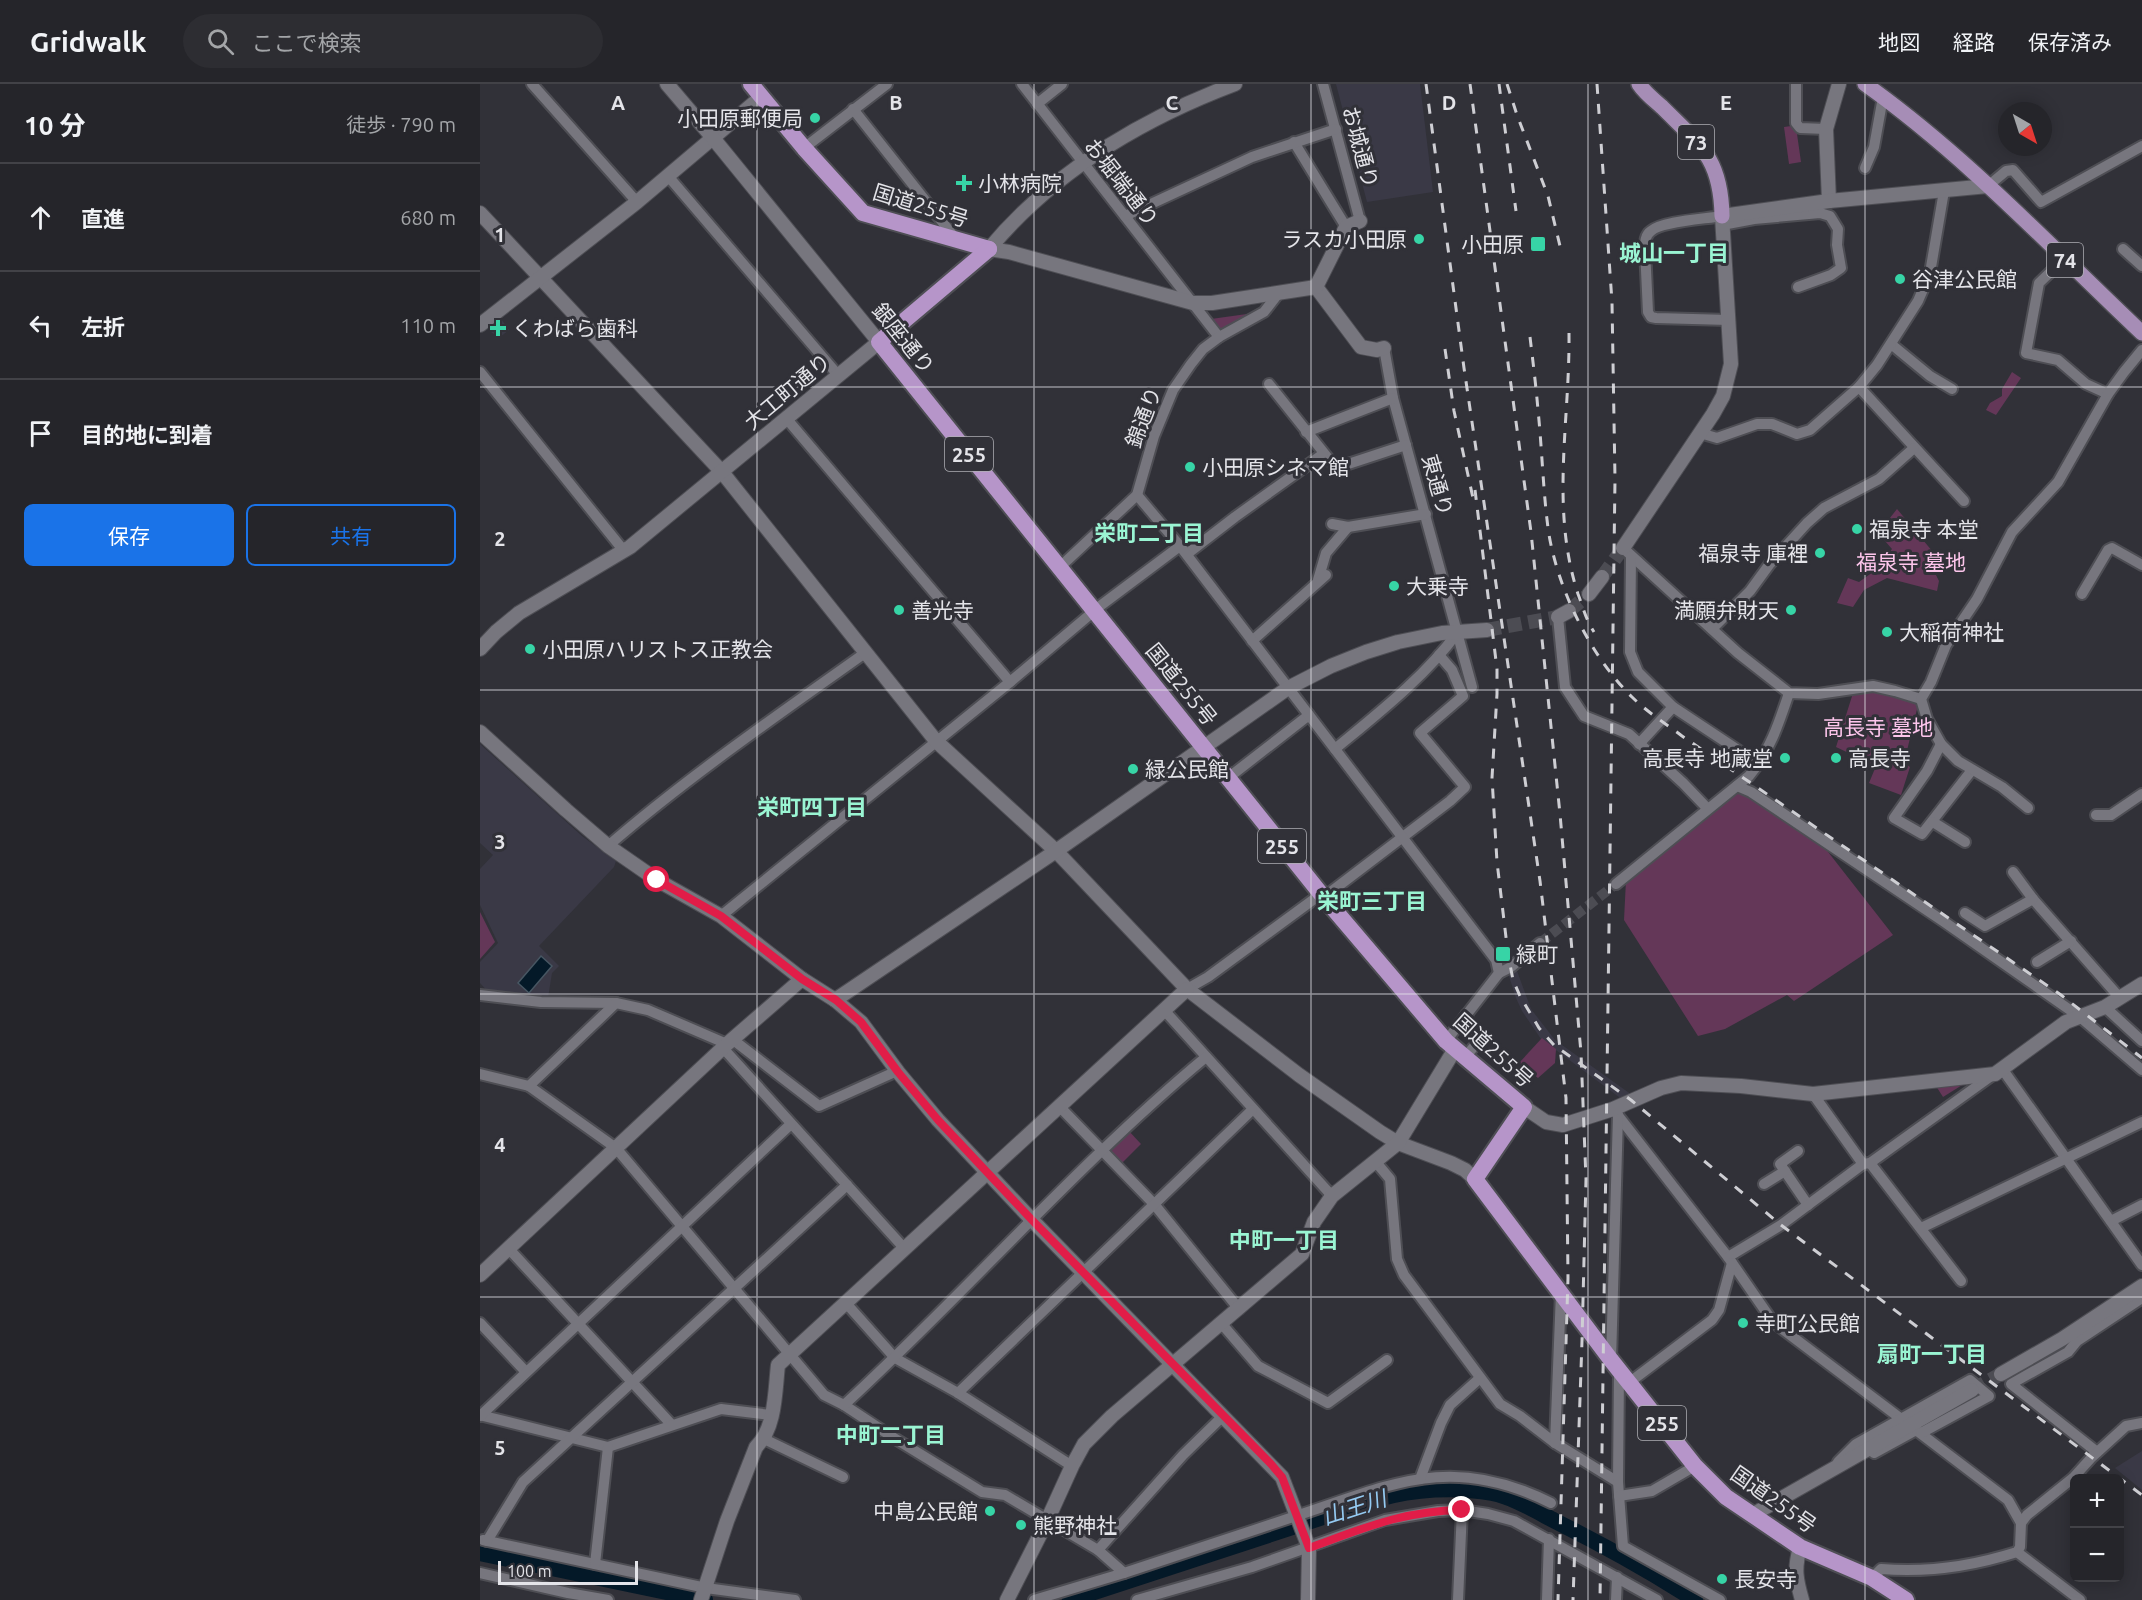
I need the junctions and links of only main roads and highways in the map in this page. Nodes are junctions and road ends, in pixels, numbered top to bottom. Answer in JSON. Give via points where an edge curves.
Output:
{"nodes":[{"id":1,"x":1864,"y":84,"type":"edge"},
{"id":2,"x":1643,"y":85,"type":"edge"},
{"id":3,"x":756,"y":91,"type":"edge"},
{"id":4,"x":1722,"y":220,"type":"road end"},
{"id":5,"x":2142,"y":333,"type":"edge"},
{"id":6,"x":879,"y":342,"type":"joint"},
{"id":7,"x":1060,"y":567,"type":"joint"},
{"id":8,"x":1906,"y":1600,"type":"edge"}],
"edges":[{"from":1,"to":5,"type":"main road","number":"74","via":[[1988,186]]},
{"from":2,"to":4,"type":"main road","number":"73","via":[[1710,160],[1717,172]]},
{"from":3,"to":6,"type":"highway","name":"国道255号","via":[[863,213],[989,249]]},
{"from":6,"to":7,"type":"highway","name":"銀座通り","number":"255"},
{"from":7,"to":8,"type":"highway","name":"国道255号","number":"255","via":[[1323,896],[1456,1049],[1524,1107],[1475,1179],[1695,1466],[1726,1497],[1800,1547],[1872,1578]]}]}
